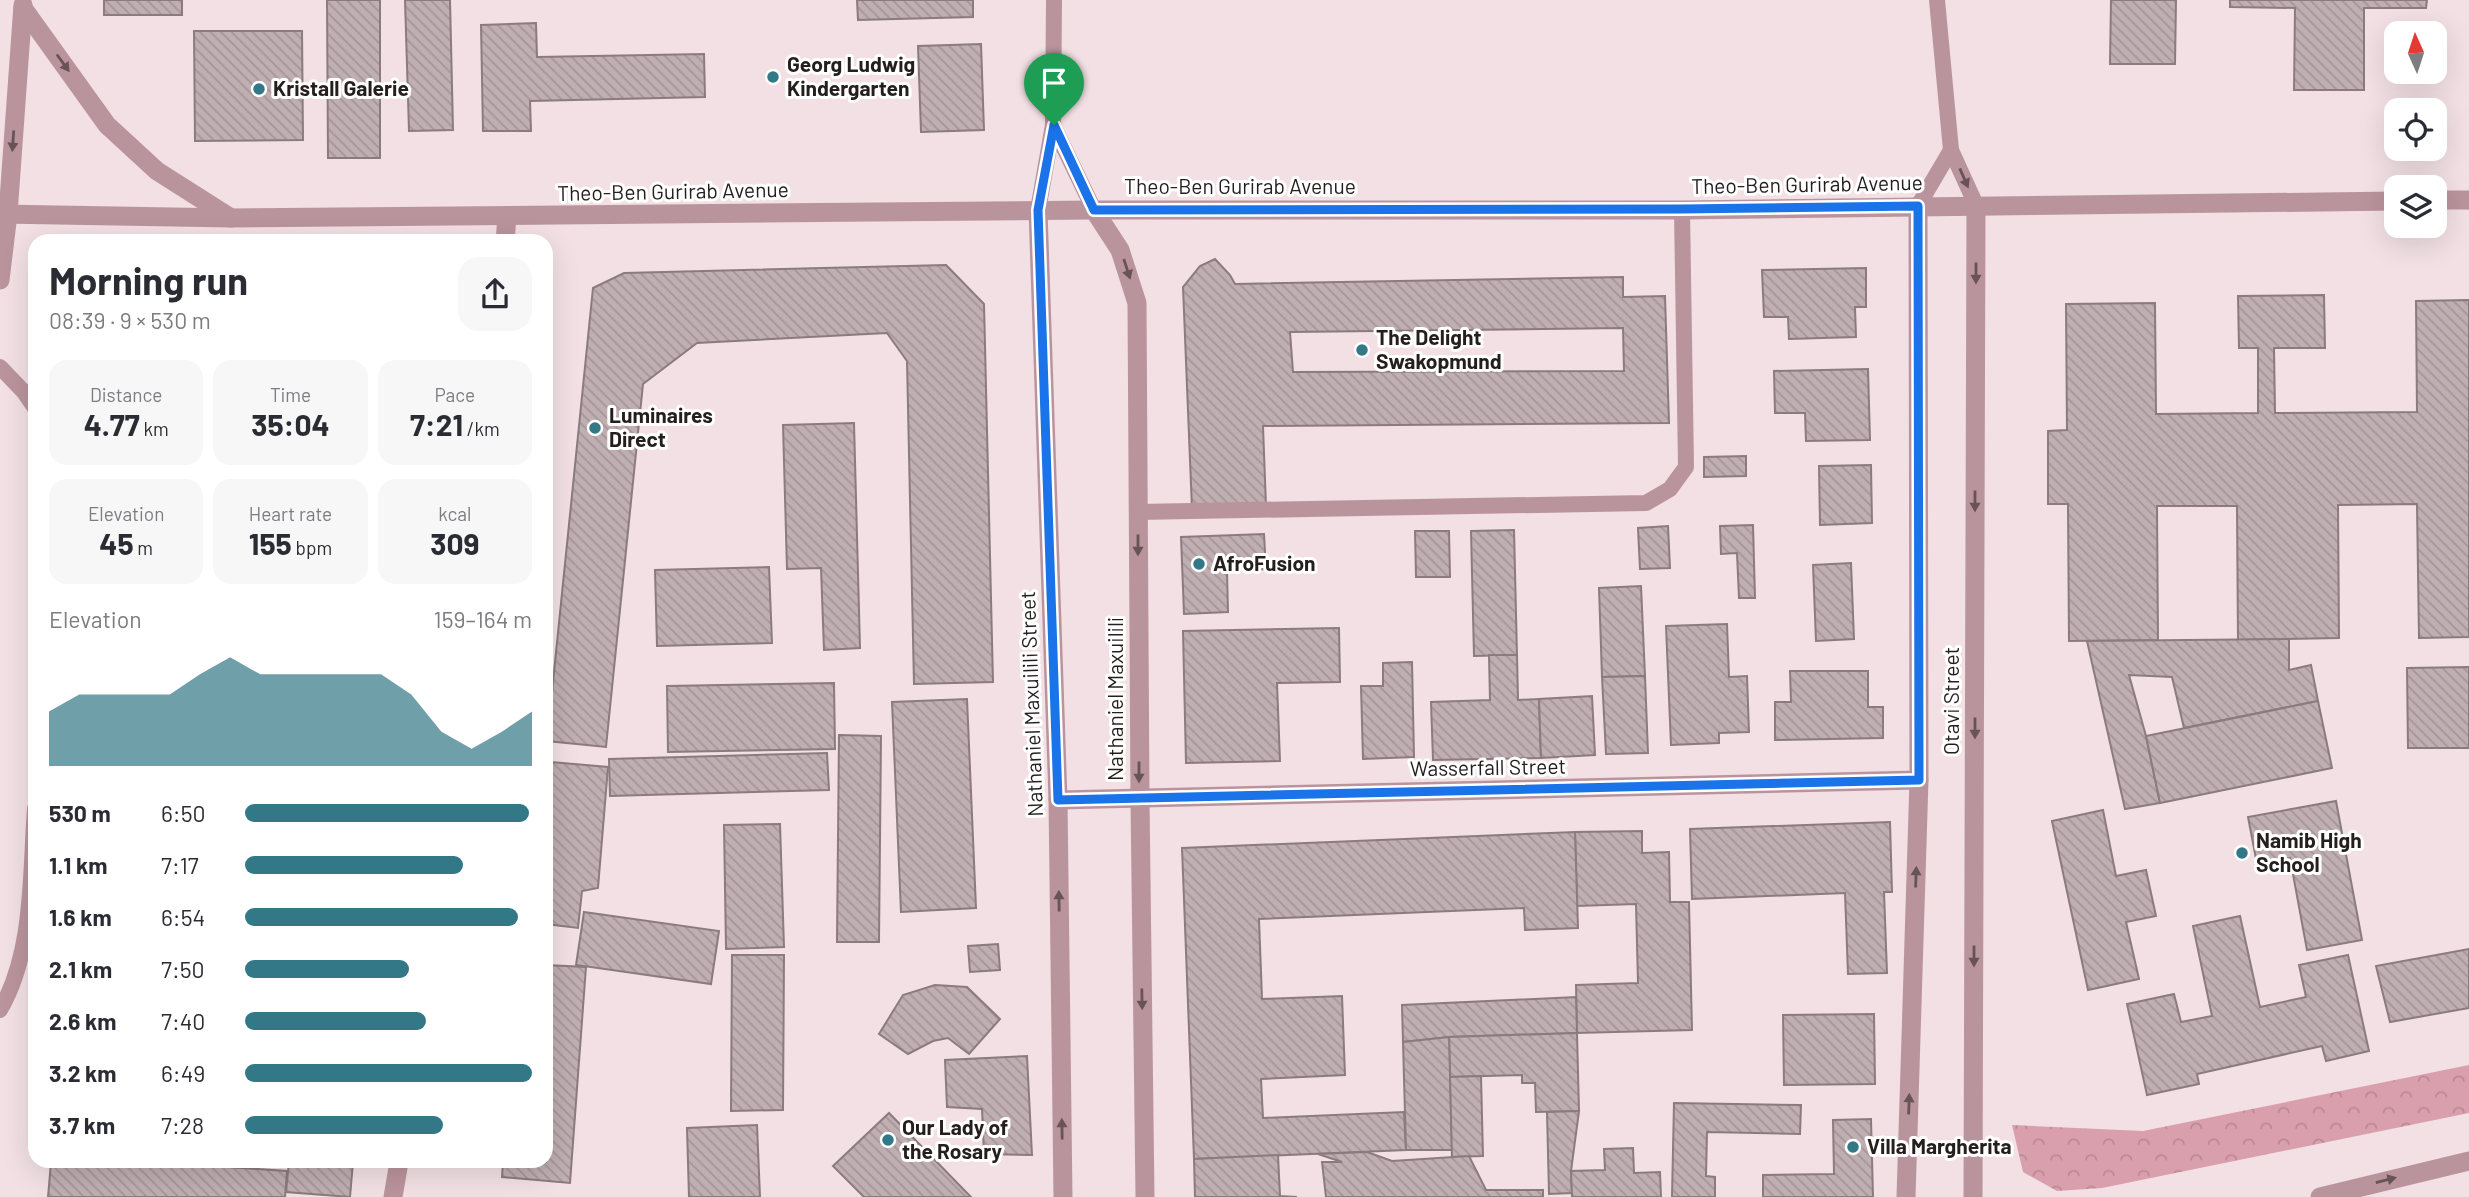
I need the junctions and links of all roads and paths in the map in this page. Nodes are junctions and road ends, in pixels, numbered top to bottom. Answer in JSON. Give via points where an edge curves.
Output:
{"nodes":[{"id":1,"x":1054,"y":0,"type":"edge"},
{"id":2,"x":1937,"y":0,"type":"edge"},
{"id":3,"x":23,"y":4,"type":"edge"},
{"id":4,"x":1054,"y":125,"type":"junction"},
{"id":5,"x":1951,"y":150,"type":"junction"},
{"id":6,"x":2447,"y":200,"type":"edge"},
{"id":7,"x":2469,"y":200,"type":"edge"},
{"id":8,"x":2384,"y":201,"type":"edge"},
{"id":9,"x":1976,"y":205,"type":"junction"},
{"id":10,"x":1918,"y":206,"type":"junction"},
{"id":11,"x":1682,"y":209,"type":"junction"},
{"id":12,"x":1038,"y":210,"type":"junction"},
{"id":13,"x":1094,"y":210,"type":"junction"},
{"id":14,"x":4,"y":214,"type":"edge"},
{"id":15,"x":508,"y":216,"type":"junction"},
{"id":16,"x":231,"y":218,"type":"junction"},
{"id":17,"x":506,"y":234,"type":"edge"},
{"id":18,"x":0,"y":280,"type":"edge"},
{"id":19,"x":0,"y":367,"type":"edge"},
{"id":20,"x":28,"y":398,"type":"edge"},
{"id":21,"x":1138,"y":512,"type":"junction"},
{"id":22,"x":1919,"y":780,"type":"junction"},
{"id":23,"x":1058,"y":800,"type":"junction"},
{"id":24,"x":1140,"y":800,"type":"junction"},
{"id":25,"x":28,"y":897,"type":"edge"},
{"id":26,"x":0,"y":1010,"type":"edge"},
{"id":27,"x":2469,"y":1161,"type":"edge"},
{"id":28,"x":398,"y":1168,"type":"edge"},
{"id":29,"x":393,"y":1197,"type":"edge"},
{"id":30,"x":1063,"y":1197,"type":"edge"},
{"id":31,"x":1145,"y":1197,"type":"edge"},
{"id":32,"x":1906,"y":1197,"type":"edge"},
{"id":33,"x":1973,"y":1197,"type":"edge"},
{"id":34,"x":2320,"y":1197,"type":"edge"}],
"edges":[{"from":1,"to":4,"type":"lane"},
{"from":2,"to":5,"type":"lane"},
{"from":3,"to":14,"type":"street","one_way":true},
{"from":3,"to":16,"type":"street","one_way":true,"via":[[107,125],[157,171]]},
{"from":4,"to":12,"type":"lane"},
{"from":4,"to":13,"type":"lane"},
{"from":5,"to":9,"type":"lane","one_way":true},
{"from":5,"to":10,"type":"lane"},
{"from":6,"to":7,"type":"street"},
{"from":8,"to":9,"type":"street","name":"Theo-Ben Gurirab Avenue"},
{"from":9,"to":10,"type":"street","name":"Theo-Ben Gurirab Avenue"},
{"from":9,"to":33,"type":"street","name":"Otavi Street","one_way":true},
{"from":10,"to":11,"type":"street","name":"Theo-Ben Gurirab Avenue"},
{"from":10,"to":22,"type":"street","name":"Otavi Street"},
{"from":11,"to":13,"type":"street","name":"Theo-Ben Gurirab Avenue"},
{"from":11,"to":21,"type":"lane","via":[[1686,467],[1671,489],[1646,503]]},
{"from":12,"to":13,"type":"street","name":"Theo-Ben Gurirab Avenue"},
{"from":12,"to":15,"type":"street","name":"Theo-Ben Gurirab Avenue"},
{"from":12,"to":23,"type":"street","name":"Nathaniel Maxuilili Street"},
{"from":13,"to":21,"type":"street","name":"Nathaniel Maxuilili","one_way":true,"via":[[1120,250],[1137,303]]},
{"from":14,"to":16,"type":"street","name":"Theo-Ben Gurirab Avenue"},
{"from":14,"to":18,"type":"street"},
{"from":15,"to":16,"type":"street","name":"Theo-Ben Gurirab Avenue"},
{"from":15,"to":17,"type":"street"},
{"from":19,"to":20,"type":"lane"},
{"from":21,"to":24,"type":"street","name":"Nathaniel Maxuilili","one_way":true},
{"from":22,"to":24,"type":"street","name":"Wasserfall Street"},
{"from":32,"to":22,"type":"street","name":"Otavi Street","one_way":true},
{"from":23,"to":24,"type":"street","name":"Wasserfall Street"},
{"from":30,"to":23,"type":"street","name":"Nathaniel Maxuilili Street","one_way":true},
{"from":24,"to":31,"type":"street","name":"Nathaniel Maxuilili","one_way":true},
{"from":25,"to":26,"type":"lane","via":[[24,948]]},
{"from":34,"to":27,"type":"street","one_way":true},
{"from":28,"to":29,"type":"street"}]}
